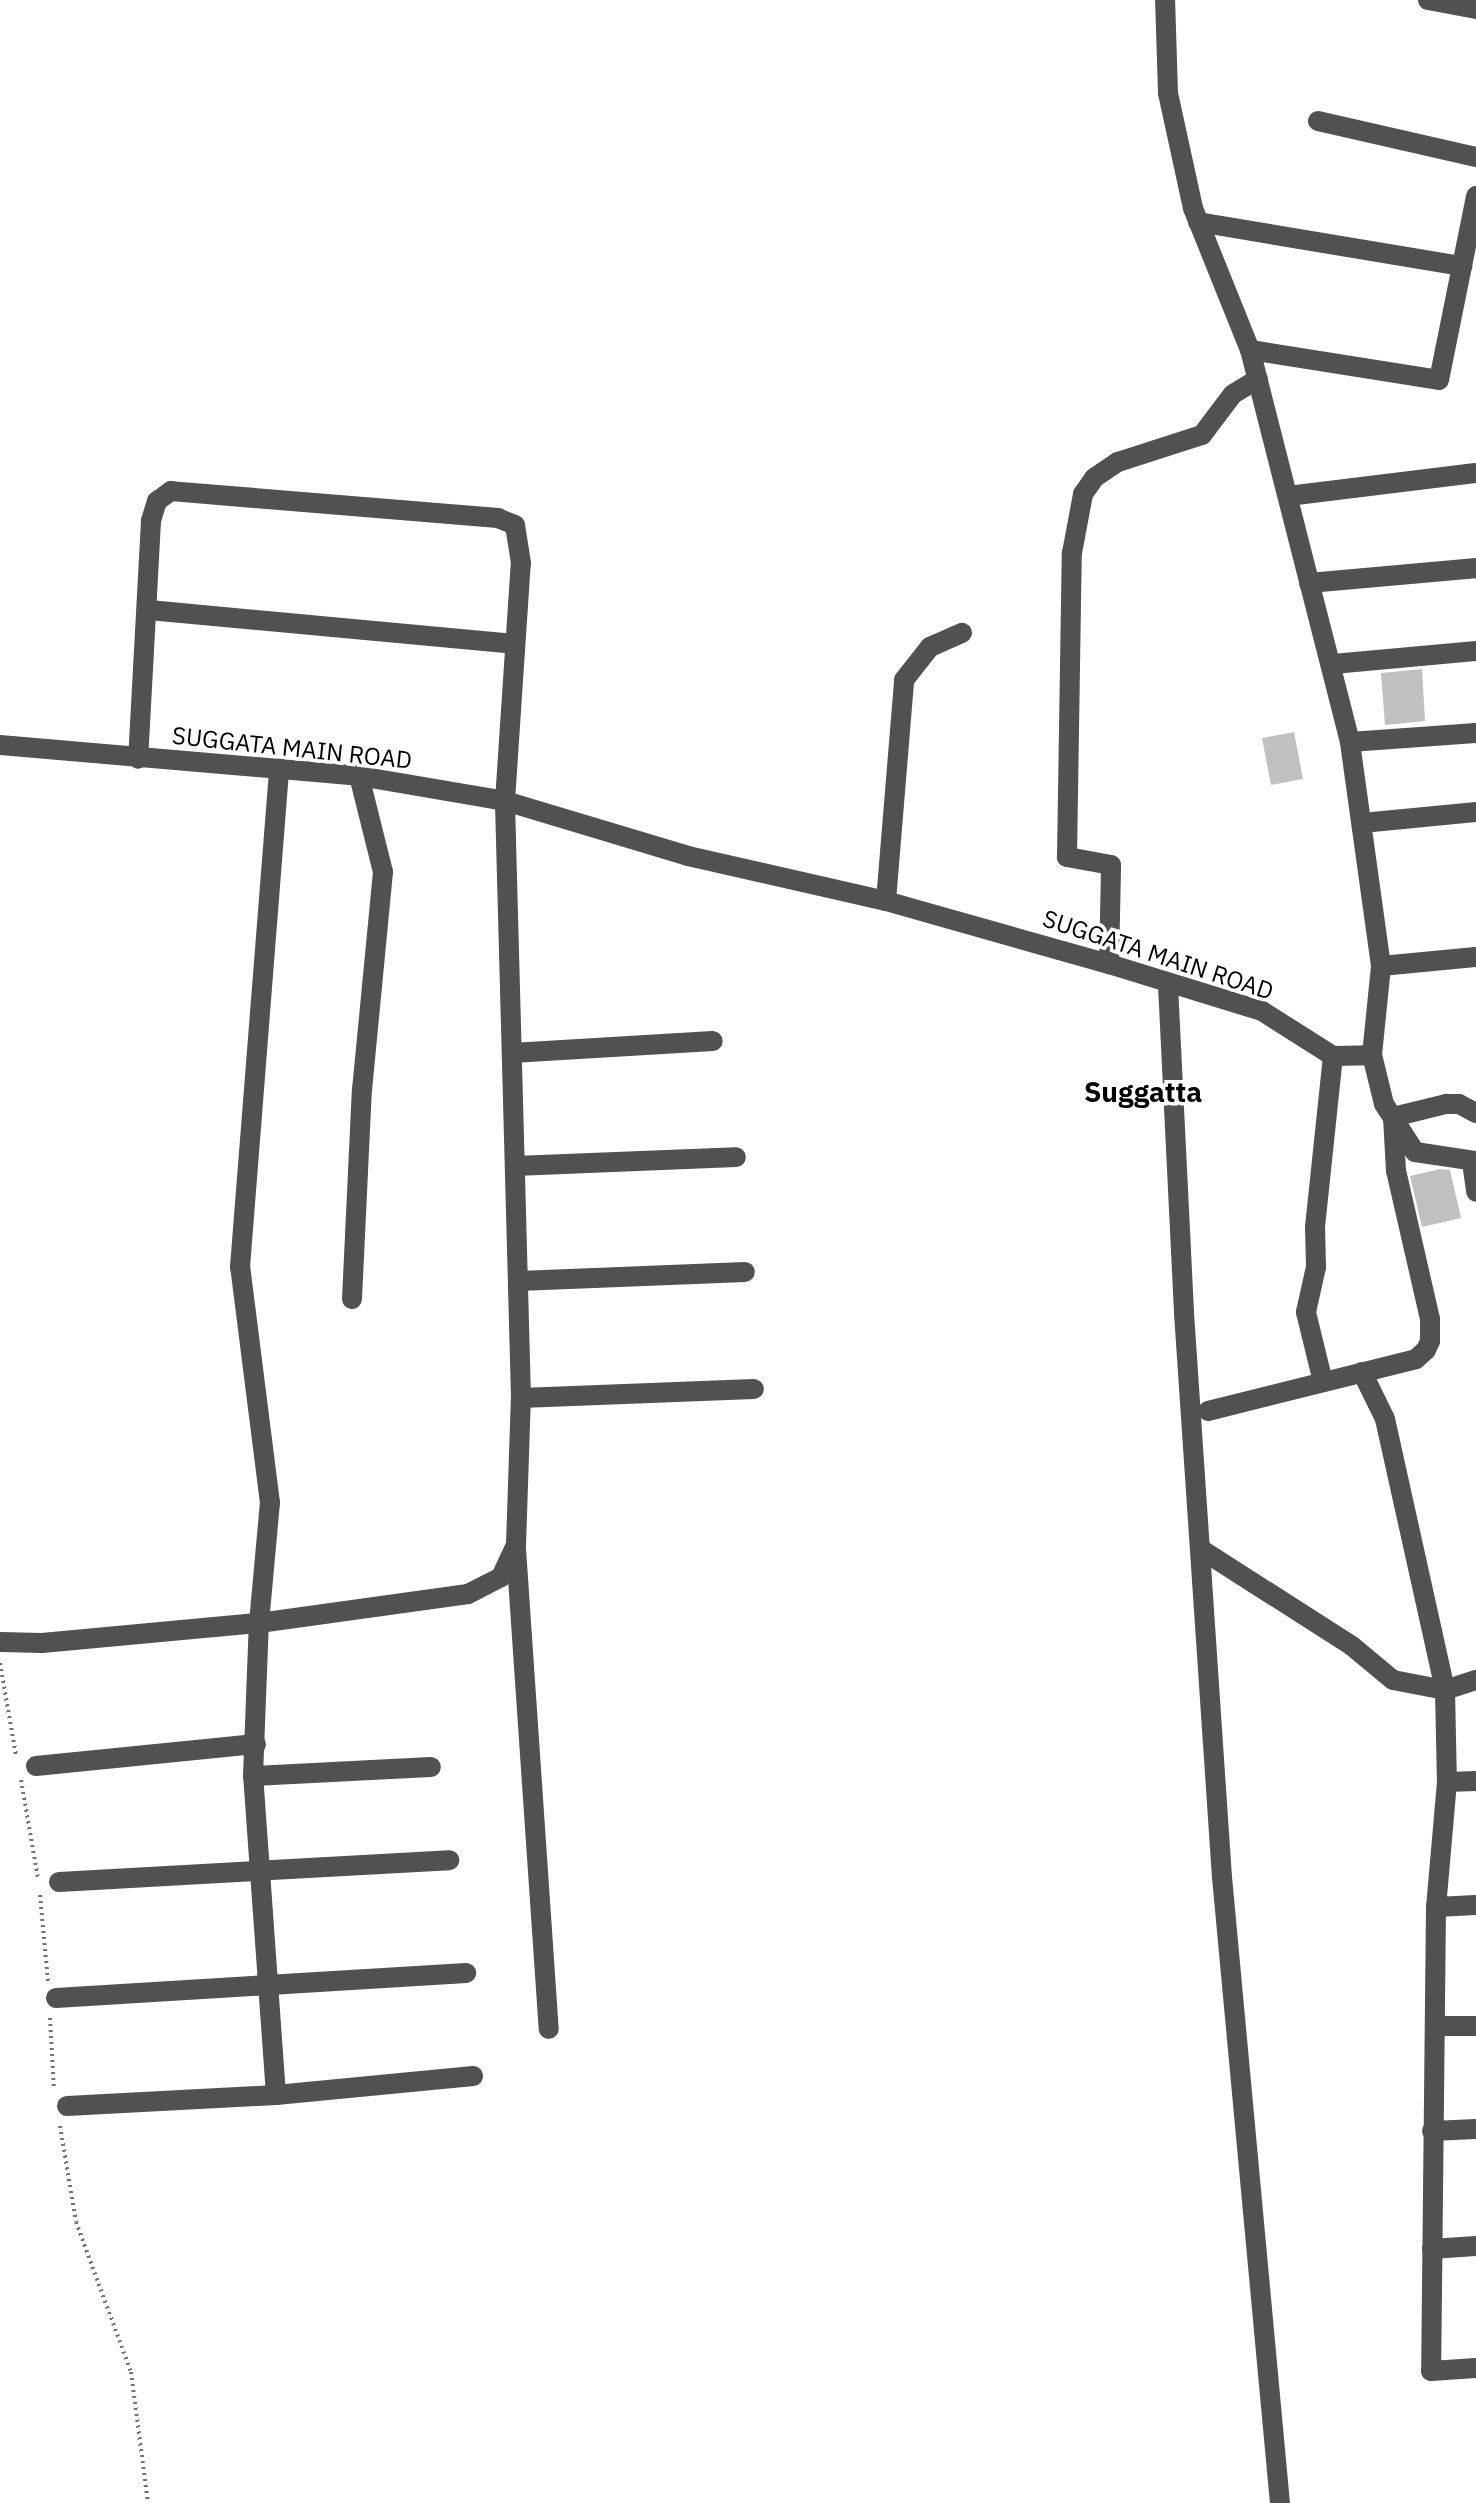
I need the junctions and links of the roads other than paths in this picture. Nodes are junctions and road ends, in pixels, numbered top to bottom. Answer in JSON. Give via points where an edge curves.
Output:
{"nodes":[{"id":1,"x":1165,"y":0,"type":"edge"},
{"id":2,"x":1428,"y":0,"type":"edge"},
{"id":3,"x":1476,"y":9,"type":"edge"},
{"id":4,"x":1318,"y":121,"type":"dead end"},
{"id":5,"x":1476,"y":157,"type":"edge"},
{"id":6,"x":1476,"y":196,"type":"edge"},
{"id":7,"x":1198,"y":222,"type":"junction"},
{"id":8,"x":1462,"y":266,"type":"junction"},
{"id":9,"x":1250,"y":350,"type":"junction"},
{"id":10,"x":1258,"y":379,"type":"junction"},
{"id":11,"x":1476,"y":473,"type":"edge"},
{"id":12,"x":1288,"y":496,"type":"junction"},
{"id":13,"x":1476,"y":568,"type":"edge"},
{"id":14,"x":1309,"y":583,"type":"junction"},
{"id":15,"x":149,"y":610,"type":"junction"},
{"id":16,"x":962,"y":633,"type":"dead end"},
{"id":17,"x":514,"y":644,"type":"junction"},
{"id":18,"x":1476,"y":651,"type":"edge"},
{"id":19,"x":1333,"y":664,"type":"junction"},
{"id":20,"x":1476,"y":733,"type":"edge"},
{"id":21,"x":1350,"y":742,"type":"junction"},
{"id":22,"x":0,"y":745,"type":"edge"},
{"id":23,"x":138,"y":759,"type":"junction"},
{"id":24,"x":279,"y":769,"type":"junction"},
{"id":25,"x":359,"y":776,"type":"junction"},
{"id":26,"x":505,"y":801,"type":"junction"},
{"id":27,"x":1476,"y":812,"type":"edge"},
{"id":28,"x":1362,"y":823,"type":"junction"},
{"id":29,"x":886,"y":901,"type":"junction"},
{"id":30,"x":1476,"y":957,"type":"edge"},
{"id":31,"x":1109,"y":964,"type":"junction"},
{"id":32,"x":1381,"y":966,"type":"junction"},
{"id":33,"x":1168,"y":985,"type":"junction"},
{"id":34,"x":713,"y":1041,"type":"dead end"},
{"id":35,"x":512,"y":1053,"type":"junction"},
{"id":36,"x":1372,"y":1055,"type":"junction"},
{"id":37,"x":1333,"y":1056,"type":"junction"},
{"id":38,"x":1476,"y":1113,"type":"edge"},
{"id":39,"x":1393,"y":1117,"type":"junction"},
{"id":40,"x":736,"y":1157,"type":"dead end"},
{"id":41,"x":1474,"y":1162,"type":"edge"},
{"id":42,"x":515,"y":1166,"type":"junction"},
{"id":43,"x":1476,"y":1192,"type":"edge"},
{"id":44,"x":745,"y":1272,"type":"dead end"},
{"id":45,"x":519,"y":1281,"type":"junction"},
{"id":46,"x":352,"y":1299,"type":"dead end"},
{"id":47,"x":1362,"y":1372,"type":"junction"},
{"id":48,"x":1323,"y":1382,"type":"junction"},
{"id":49,"x":754,"y":1389,"type":"dead end"},
{"id":50,"x":521,"y":1398,"type":"junction"},
{"id":51,"x":1208,"y":1411,"type":"dead end"},
{"id":52,"x":516,"y":1545,"type":"junction"},
{"id":53,"x":1202,"y":1550,"type":"junction"},
{"id":54,"x":259,"y":1623,"type":"junction"},
{"id":55,"x":0,"y":1642,"type":"edge"},
{"id":56,"x":1476,"y":1680,"type":"edge"},
{"id":57,"x":1445,"y":1690,"type":"junction"},
{"id":58,"x":256,"y":1744,"type":"junction"},
{"id":59,"x":36,"y":1766,"type":"dead end"},
{"id":60,"x":431,"y":1767,"type":"dead end"},
{"id":61,"x":253,"y":1776,"type":"junction"},
{"id":62,"x":1476,"y":1781,"type":"edge"},
{"id":63,"x":1447,"y":1782,"type":"junction"},
{"id":64,"x":449,"y":1860,"type":"dead end"},
{"id":65,"x":262,"y":1871,"type":"junction"},
{"id":66,"x":59,"y":1882,"type":"dead end"},
{"id":67,"x":1476,"y":1905,"type":"edge"},
{"id":68,"x":1436,"y":1907,"type":"junction"},
{"id":69,"x":466,"y":1973,"type":"dead end"},
{"id":70,"x":270,"y":1985,"type":"junction"},
{"id":71,"x":56,"y":1998,"type":"dead end"},
{"id":72,"x":1435,"y":2026,"type":"junction"},
{"id":73,"x":1476,"y":2026,"type":"edge"},
{"id":74,"x":549,"y":2029,"type":"dead end"},
{"id":75,"x":473,"y":2076,"type":"dead end"},
{"id":76,"x":276,"y":2095,"type":"junction"},
{"id":77,"x":67,"y":2106,"type":"dead end"},
{"id":78,"x":1476,"y":2129,"type":"edge"},
{"id":79,"x":1432,"y":2131,"type":"junction"},
{"id":80,"x":1476,"y":2246,"type":"edge"},
{"id":81,"x":1432,"y":2249,"type":"junction"},
{"id":82,"x":1476,"y":2368,"type":"edge"},
{"id":83,"x":1280,"y":2503,"type":"edge"}],
"edges":[{"from":1,"to":7,"type":"street","via":[[1168,93]]},
{"from":2,"to":3,"type":"street"},
{"from":4,"to":5,"type":"street"},
{"from":6,"to":8,"type":"street"},
{"from":7,"to":8,"type":"street"},
{"from":7,"to":9,"type":"street"},
{"from":8,"to":9,"type":"street","via":[[1439,380]]},
{"from":9,"to":10,"type":"street"},
{"from":10,"to":12,"type":"street"},
{"from":10,"to":31,"type":"street","via":[[1233,394],[1202,435],[1118,462],[1094,478],[1083,494],[1072,553],[1067,857],[1111,865]]},
{"from":11,"to":12,"type":"street"},
{"from":12,"to":14,"type":"street"},
{"from":13,"to":14,"type":"street"},
{"from":14,"to":19,"type":"street"},
{"from":15,"to":17,"type":"street"},
{"from":15,"to":17,"type":"street","via":[[151,521],[157,501],[171,491],[498,518],[515,525],[520,545]]},
{"from":15,"to":23,"type":"street"},
{"from":16,"to":29,"type":"street","via":[[930,647],[904,680]]},
{"from":17,"to":26,"type":"street"},
{"from":18,"to":19,"type":"street"},
{"from":19,"to":21,"type":"street"},
{"from":20,"to":21,"type":"street"},
{"from":21,"to":28,"type":"street"},
{"from":22,"to":23,"type":"street","name":"SUGGATA MAIN ROAD"},
{"from":23,"to":24,"type":"street","name":"SUGGATA MAIN ROAD"},
{"from":24,"to":25,"type":"street","name":"SUGGATA MAIN ROAD"},
{"from":24,"to":54,"type":"street","via":[[240,1267],[270,1503]]},
{"from":25,"to":26,"type":"street","name":"SUGGATA MAIN ROAD"},
{"from":25,"to":46,"type":"street","via":[[383,872],[362,1090]]},
{"from":26,"to":29,"type":"street","name":"SUGGATA MAIN ROAD","via":[[688,856]]},
{"from":26,"to":35,"type":"street"},
{"from":27,"to":28,"type":"street"},
{"from":28,"to":32,"type":"street"},
{"from":29,"to":31,"type":"street","name":"SUGGATA MAIN ROAD"},
{"from":30,"to":32,"type":"street"},
{"from":31,"to":33,"type":"street","name":"SUGGATA MAIN ROAD"},
{"from":32,"to":36,"type":"street"},
{"from":33,"to":37,"type":"street","name":"SUGGATA MAIN ROAD","via":[[1262,1011]]},
{"from":33,"to":53,"type":"street"},
{"from":34,"to":35,"type":"street"},
{"from":35,"to":42,"type":"street"},
{"from":36,"to":37,"type":"street"},
{"from":36,"to":39,"type":"street","via":[[1384,1104]]},
{"from":37,"to":48,"type":"street","via":[[1315,1227],[1316,1267],[1306,1312]]},
{"from":38,"to":39,"type":"street","via":[[1446,1104]]},
{"from":39,"to":41,"type":"street","via":[[1415,1152]]},
{"from":39,"to":47,"type":"street","via":[[1396,1171],[1430,1319],[1430,1341],[1416,1359]]},
{"from":40,"to":42,"type":"street"},
{"from":41,"to":43,"type":"street"},
{"from":42,"to":45,"type":"street"},
{"from":44,"to":45,"type":"street"},
{"from":45,"to":50,"type":"street"},
{"from":47,"to":48,"type":"street"},
{"from":47,"to":57,"type":"street","via":[[1385,1419]]},
{"from":48,"to":51,"type":"street"},
{"from":49,"to":50,"type":"street"},
{"from":50,"to":52,"type":"street"},
{"from":52,"to":54,"type":"street","via":[[501,1577],[468,1594]]},
{"from":52,"to":74,"type":"street"},
{"from":53,"to":57,"type":"street","via":[[1352,1646],[1393,1680]]},
{"from":53,"to":83,"type":"street","via":[[1222,1877]]},
{"from":54,"to":55,"type":"street","via":[[42,1643]]},
{"from":54,"to":58,"type":"street"},
{"from":56,"to":57,"type":"street"},
{"from":57,"to":63,"type":"street"},
{"from":58,"to":59,"type":"street"},
{"from":58,"to":61,"type":"street"},
{"from":60,"to":61,"type":"street"},
{"from":61,"to":65,"type":"street"},
{"from":62,"to":63,"type":"street"},
{"from":63,"to":68,"type":"street"},
{"from":64,"to":65,"type":"street"},
{"from":65,"to":66,"type":"street"},
{"from":65,"to":70,"type":"street"},
{"from":67,"to":68,"type":"street"},
{"from":68,"to":72,"type":"street"},
{"from":69,"to":70,"type":"street"},
{"from":70,"to":71,"type":"street"},
{"from":70,"to":76,"type":"street"},
{"from":72,"to":73,"type":"street"},
{"from":72,"to":79,"type":"street"},
{"from":75,"to":76,"type":"street"},
{"from":76,"to":77,"type":"street"},
{"from":78,"to":79,"type":"street"},
{"from":79,"to":81,"type":"street"},
{"from":80,"to":81,"type":"street"},
{"from":81,"to":82,"type":"street","via":[[1431,2371]]}]}
